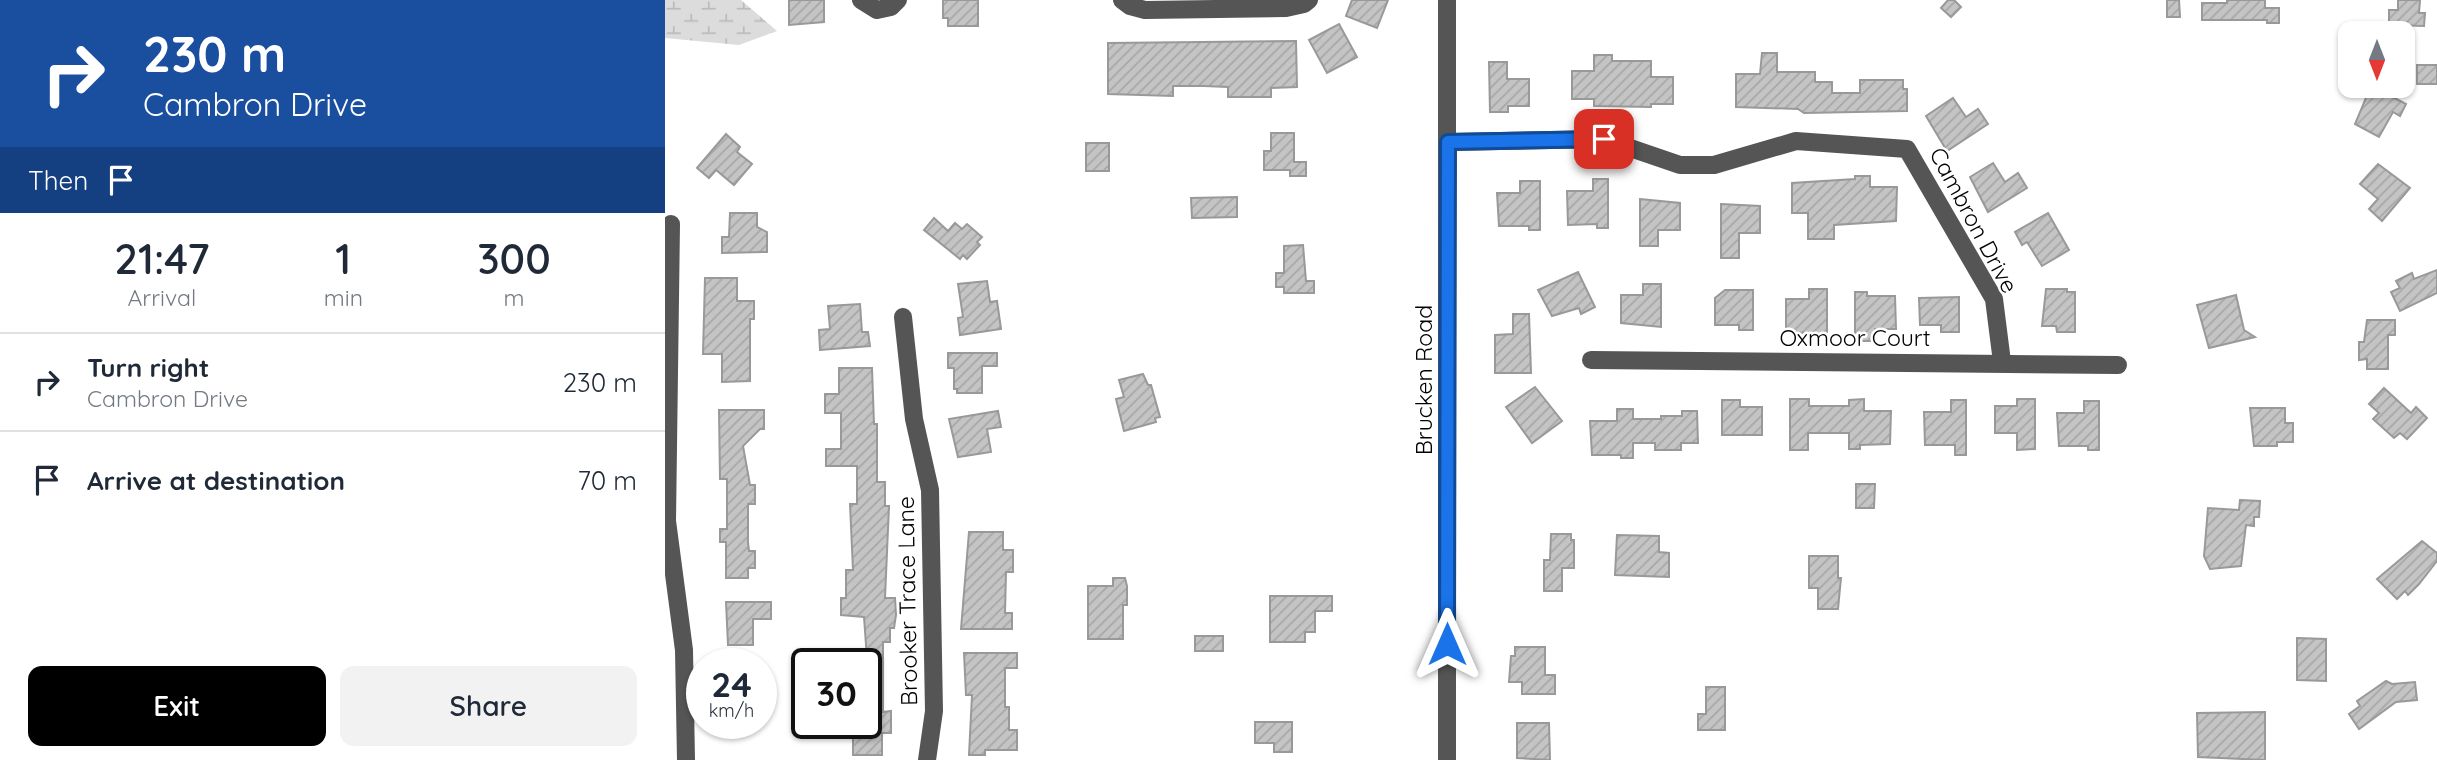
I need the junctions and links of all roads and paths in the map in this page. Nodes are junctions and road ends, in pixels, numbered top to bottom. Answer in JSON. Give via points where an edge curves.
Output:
{"nodes":[{"id":1,"x":861,"y":0,"type":"edge"},
{"id":2,"x":898,"y":0,"type":"edge"},
{"id":3,"x":1122,"y":0,"type":"edge"},
{"id":4,"x":1309,"y":0,"type":"edge"},
{"id":5,"x":1447,"y":0,"type":"edge"},
{"id":6,"x":1448,"y":142,"type":"junction"},
{"id":7,"x":671,"y":224,"type":"dead end"},
{"id":8,"x":902,"y":317,"type":"dead end"},
{"id":9,"x":1591,"y":360,"type":"dead end"},
{"id":10,"x":2002,"y":362,"type":"junction"},
{"id":11,"x":2118,"y":365,"type":"dead end"},
{"id":12,"x":686,"y":760,"type":"edge"},
{"id":13,"x":927,"y":760,"type":"edge"},
{"id":14,"x":1447,"y":760,"type":"edge"}],
"edges":[{"from":1,"to":2,"type":"street","via":[[877,10]]},
{"from":3,"to":4,"type":"street","via":[[1145,10],[1286,8]]},
{"from":5,"to":6,"type":"street","name":"Brucken Road"},
{"from":6,"to":10,"type":"street","name":"Cambron Drive","via":[[1604,139],[1680,165],[1714,165],[1796,141],[1907,149],[1994,299]]},
{"from":6,"to":14,"type":"street","name":"Brucken Road"},
{"from":7,"to":12,"type":"street","via":[[667,521],[684,650]]},
{"from":8,"to":13,"type":"street","name":"Brooker Trace Lane","via":[[913,419],[930,490],[934,711]]},
{"from":9,"to":10,"type":"street","name":"Oxmoor Court"},
{"from":10,"to":11,"type":"street","name":"Oxmoor Court"}]}
